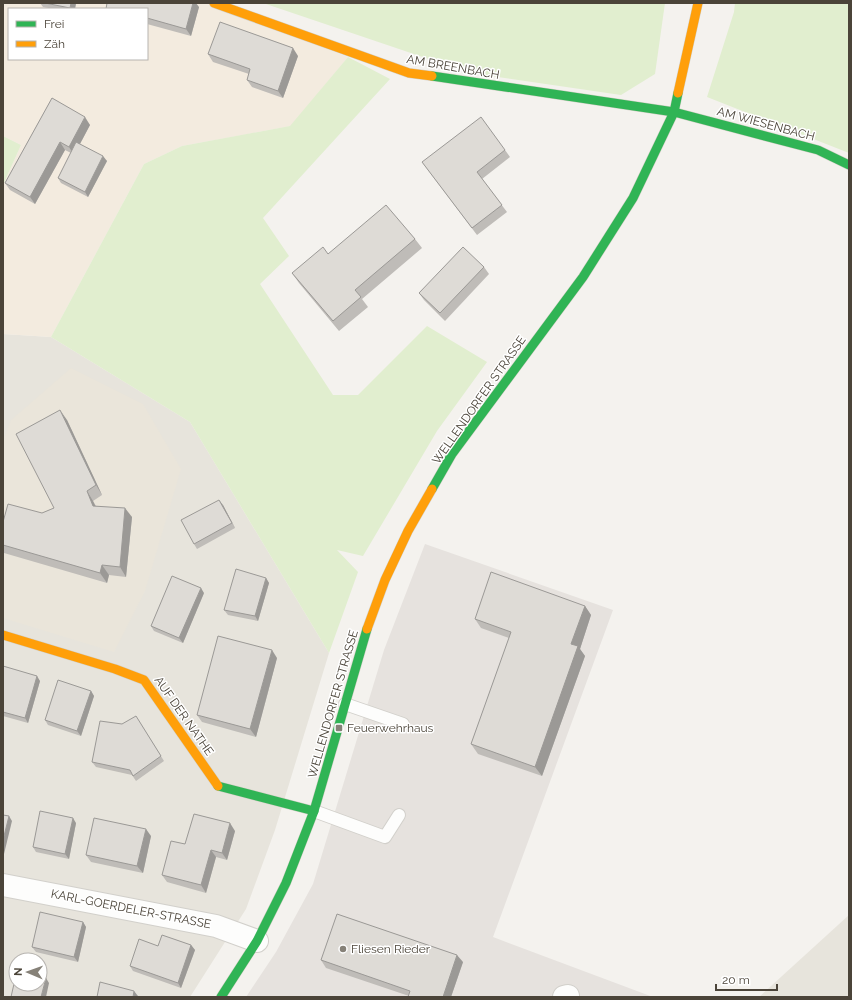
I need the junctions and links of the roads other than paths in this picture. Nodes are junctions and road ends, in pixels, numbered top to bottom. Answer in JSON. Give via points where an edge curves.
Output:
{"nodes":[{"id":1,"x":214,"y":3,"type":"edge"},
{"id":2,"x":698,"y":3,"type":"edge"},
{"id":3,"x":674,"y":112,"type":"junction"},
{"id":4,"x":849,"y":165,"type":"edge"},
{"id":5,"x":3,"y":635,"type":"edge"},
{"id":6,"x":345,"y":704,"type":"junction"},
{"id":7,"x":403,"y":724,"type":"dead end"},
{"id":8,"x":314,"y":811,"type":"junction"},
{"id":9,"x":400,"y":815,"type":"dead end"},
{"id":10,"x":3,"y":885,"type":"edge"},
{"id":11,"x":257,"y":941,"type":"junction"},
{"id":12,"x":221,"y":997,"type":"edge"}],
"edges":[{"from":1,"to":3,"type":"street","name":"AM BREENBACH","via":[[409,73]]},
{"from":2,"to":3,"type":"street","name":"WELLENDORFER STRASSE"},
{"from":3,"to":4,"type":"street","name":"AM WIESENBACH","via":[[818,150]]},
{"from":3,"to":6,"type":"street","name":"WELLENDORFER STRASSE","via":[[633,198],[582,277],[452,454],[408,531],[385,580],[363,641]]},
{"from":5,"to":8,"type":"street","name":"AUF DER NATHE","via":[[144,680],[219,787]]},
{"from":6,"to":7,"type":"lane"},
{"from":6,"to":8,"type":"street","name":"WELLENDORFER STRASSE"},
{"from":8,"to":9,"type":"lane","via":[[385,837]]},
{"from":8,"to":11,"type":"street","name":"WELLENDORFER STRASSE","via":[[286,883]]},
{"from":10,"to":11,"type":"street","name":"KARL-GOERDELER-STRASSE","via":[[216,926]]},
{"from":11,"to":12,"type":"street","name":"WELLENDORFER STRASSE"}]}
